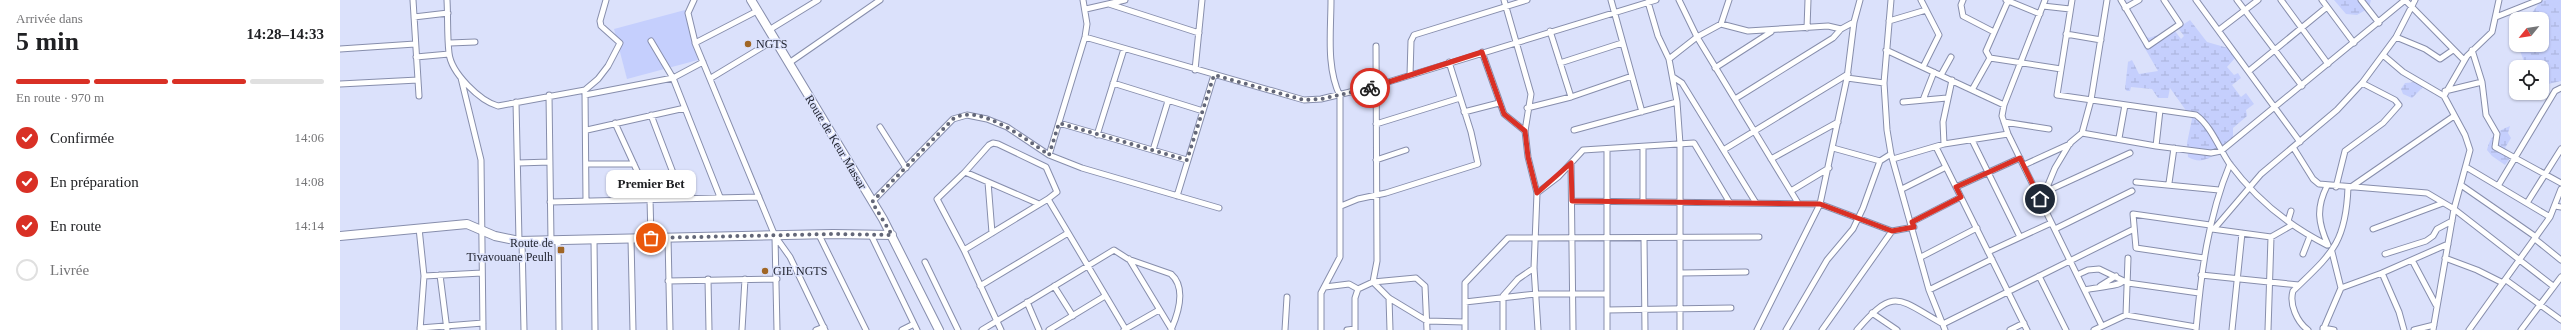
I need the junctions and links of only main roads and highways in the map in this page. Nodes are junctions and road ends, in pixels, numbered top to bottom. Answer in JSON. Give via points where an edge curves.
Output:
{"nodes":[{"id":1,"x":751,"y":0,"type":"edge"},
{"id":2,"x":892,"y":235,"type":"junction"},
{"id":3,"x":340,"y":236,"type":"edge"},
{"id":4,"x":939,"y":330,"type":"edge"}],
"edges":[{"from":1,"to":2,"type":"main road","name":"Route de Keur Massar"},
{"from":2,"to":3,"type":"main road","via":[[820,234],[520,241],[495,236],[467,224]]},
{"from":2,"to":4,"type":"main road","name":"Route de Keur Massar"}]}
